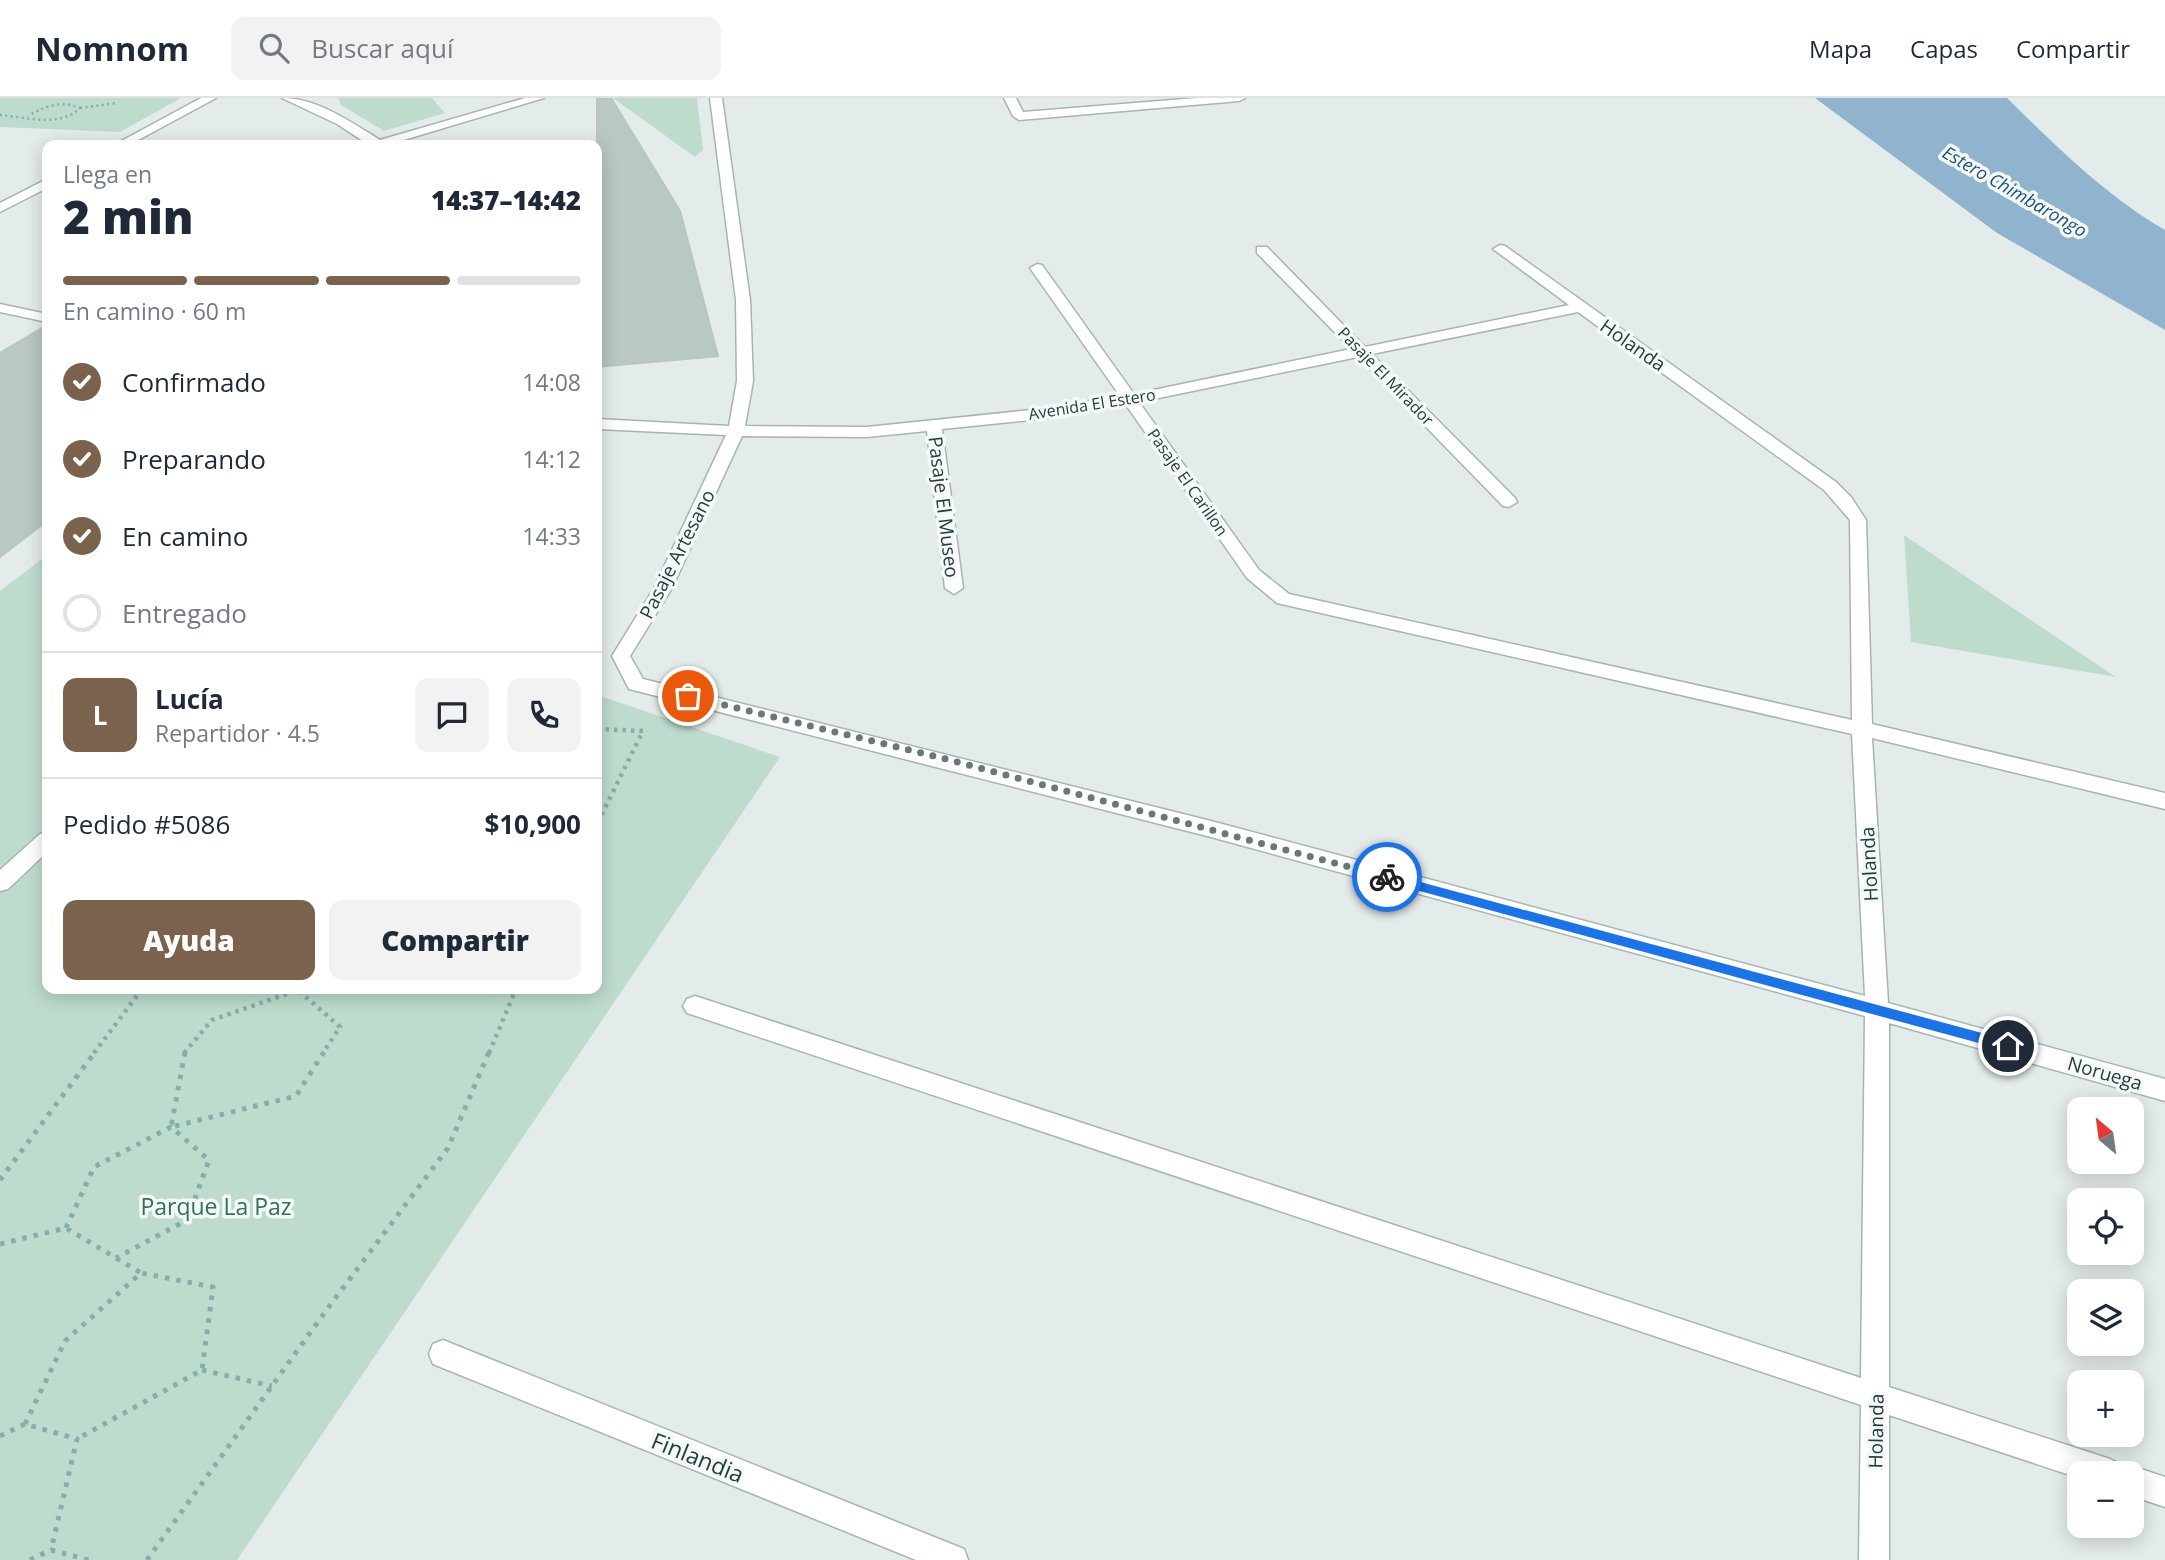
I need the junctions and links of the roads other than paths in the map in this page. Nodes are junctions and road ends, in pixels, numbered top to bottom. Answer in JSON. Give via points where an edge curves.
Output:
{"nodes":[{"id":1,"x":210,"y":98,"type":"edge"},
{"id":2,"x":288,"y":98,"type":"edge"},
{"id":3,"x":538,"y":98,"type":"edge"},
{"id":4,"x":716,"y":98,"type":"edge"},
{"id":5,"x":1010,"y":98,"type":"edge"},
{"id":6,"x":1239,"y":98,"type":"edge"},
{"id":7,"x":130,"y":140,"type":"edge"},
{"id":8,"x":370,"y":140,"type":"edge"},
{"id":9,"x":395,"y":140,"type":"edge"},
{"id":10,"x":42,"y":186,"type":"edge"},
{"id":11,"x":0,"y":208,"type":"edge"},
{"id":12,"x":1500,"y":249,"type":"dead end"},
{"id":13,"x":1262,"y":250,"type":"dead end"},
{"id":14,"x":1037,"y":268,"type":"dead end"},
{"id":15,"x":1579,"y":307,"type":"junction"},
{"id":16,"x":0,"y":308,"type":"edge"},
{"id":17,"x":42,"y":317,"type":"edge"},
{"id":18,"x":1362,"y":352,"type":"junction"},
{"id":19,"x":1130,"y":399,"type":"junction"},
{"id":20,"x":602,"y":424,"type":"edge"},
{"id":21,"x":934,"y":426,"type":"junction"},
{"id":22,"x":736,"y":431,"type":"junction"},
{"id":23,"x":1509,"y":502,"type":"dead end"},
{"id":24,"x":954,"y":588,"type":"dead end"},
{"id":25,"x":1862,"y":729,"type":"junction"},
{"id":26,"x":950,"y":760,"type":"joint"},
{"id":27,"x":2165,"y":801,"type":"edge"},
{"id":28,"x":42,"y":845,"type":"edge"},
{"id":29,"x":0,"y":883,"type":"edge"},
{"id":30,"x":695,"y":1006,"type":"dead end"},
{"id":31,"x":1877,"y":1009,"type":"junction"},
{"id":32,"x":2165,"y":1090,"type":"edge"},
{"id":33,"x":443,"y":1354,"type":"dead end"},
{"id":34,"x":1876,"y":1396,"type":"junction"},
{"id":35,"x":2071,"y":1461,"type":"edge"},
{"id":36,"x":2144,"y":1485,"type":"edge"},
{"id":37,"x":2165,"y":1492,"type":"edge"},
{"id":38,"x":953,"y":1560,"type":"edge"},
{"id":39,"x":1874,"y":1560,"type":"edge"}],
"edges":[{"from":1,"to":7,"type":"street"},
{"from":2,"to":8,"type":"street","via":[[341,121]]},
{"from":3,"to":9,"type":"street"},
{"from":4,"to":22,"type":"street","name":"Pasaje Artesano","via":[[743,300],[745,381]]},
{"from":5,"to":6,"type":"street","via":[[1019,116]]},
{"from":10,"to":11,"type":"street"},
{"from":12,"to":15,"type":"street","name":"Holanda"},
{"from":13,"to":18,"type":"street","name":"Pasaje El Mirador"},
{"from":14,"to":19,"type":"street","name":"Pasaje El Carillon"},
{"from":15,"to":18,"type":"street","name":"Avenida El Estero"},
{"from":15,"to":25,"type":"street","name":"Holanda","via":[[1846,501],[1858,520]]},
{"from":16,"to":17,"type":"street"},
{"from":18,"to":19,"type":"street","name":"Avenida El Estero"},
{"from":18,"to":23,"type":"street","name":"Pasaje El Mirador"},
{"from":19,"to":21,"type":"street","name":"Avenida El Estero"},
{"from":19,"to":25,"type":"street","name":"Pasaje El Carillon","via":[[1253,574],[1283,599]]},
{"from":20,"to":22,"type":"street","name":"Avenida El Estero"},
{"from":21,"to":22,"type":"street","name":"Avenida El Estero","via":[[867,432]]},
{"from":21,"to":24,"type":"street","name":"Pasaje El Museo"},
{"from":22,"to":26,"type":"street","name":"Pasaje Artesano","via":[[663,587],[621,656],[625,668],[636,684]]},
{"from":25,"to":27,"type":"street","name":"Pasaje El Carillon"},
{"from":25,"to":31,"type":"street","name":"Holanda"},
{"from":26,"to":31,"type":"street","name":"Noruega"},
{"from":28,"to":29,"type":"street"},
{"from":30,"to":34,"type":"street"},
{"from":31,"to":32,"type":"street","name":"Noruega"},
{"from":31,"to":34,"type":"street","name":"Holanda"},
{"from":33,"to":38,"type":"street","name":"Finlandia"},
{"from":34,"to":35,"type":"street"},
{"from":34,"to":39,"type":"street","name":"Holanda"},
{"from":36,"to":37,"type":"street"}]}
